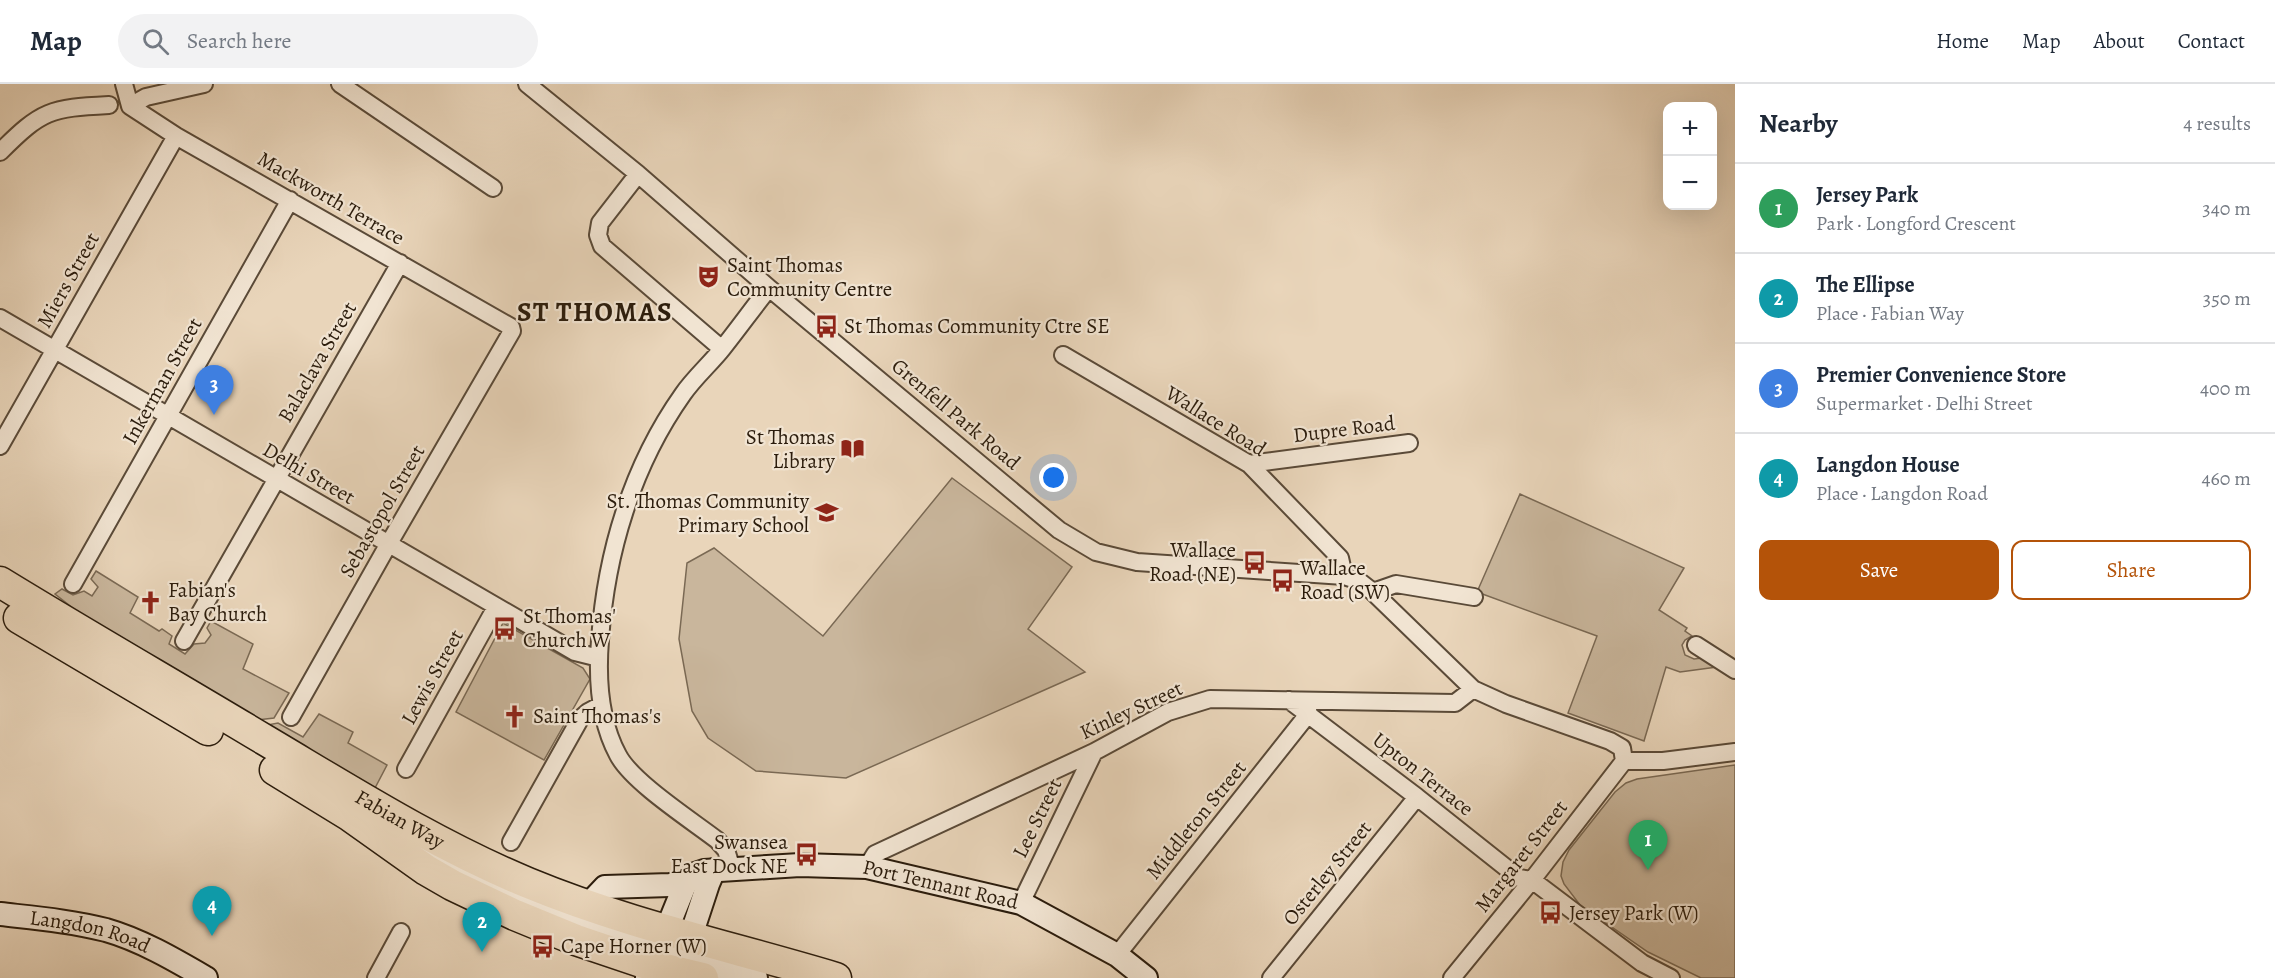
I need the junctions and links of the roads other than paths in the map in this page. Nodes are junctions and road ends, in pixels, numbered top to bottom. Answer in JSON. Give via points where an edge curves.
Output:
{"nodes":[{"id":1,"x":124,"y":84,"type":"edge"},
{"id":2,"x":204,"y":84,"type":"edge"},
{"id":3,"x":340,"y":84,"type":"edge"},
{"id":4,"x":527,"y":84,"type":"edge"},
{"id":5,"x":109,"y":105,"type":"dead end"},
{"id":6,"x":130,"y":106,"type":"junction"},
{"id":7,"x":176,"y":136,"type":"junction"},
{"id":8,"x":0,"y":152,"type":"edge"},
{"id":9,"x":638,"y":174,"type":"junction"},
{"id":10,"x":493,"y":188,"type":"dead end"},
{"id":11,"x":290,"y":200,"type":"junction"},
{"id":12,"x":400,"y":263,"type":"junction"},
{"id":13,"x":769,"y":288,"type":"junction"},
{"id":14,"x":0,"y":318,"type":"edge"},
{"id":15,"x":511,"y":327,"type":"joint"},
{"id":16,"x":722,"y":349,"type":"junction"},
{"id":17,"x":54,"y":351,"type":"junction"},
{"id":18,"x":1063,"y":355,"type":"dead end"},
{"id":19,"x":167,"y":416,"type":"junction"},
{"id":20,"x":1409,"y":444,"type":"dead end"},
{"id":21,"x":0,"y":446,"type":"edge"},
{"id":22,"x":1249,"y":464,"type":"junction"},
{"id":23,"x":275,"y":480,"type":"junction"},
{"id":24,"x":388,"y":545,"type":"junction"},
{"id":25,"x":1344,"y":576,"type":"junction"},
{"id":26,"x":0,"y":582,"type":"edge"},
{"id":27,"x":73,"y":584,"type":"dead end"},
{"id":28,"x":1373,"y":592,"type":"junction"},
{"id":29,"x":1474,"y":597,"type":"dead end"},
{"id":30,"x":0,"y":607,"type":"edge"},
{"id":31,"x":496,"y":607,"type":"junction"},
{"id":32,"x":184,"y":641,"type":"dead end"},
{"id":33,"x":1696,"y":645,"type":"dead end"},
{"id":34,"x":599,"y":658,"type":"junction"},
{"id":35,"x":1735,"y":670,"type":"edge"},
{"id":36,"x":1473,"y":689,"type":"junction"},
{"id":37,"x":1288,"y":699,"type":"junction"},
{"id":38,"x":601,"y":705,"type":"junction"},
{"id":39,"x":1309,"y":713,"type":"junction"},
{"id":40,"x":291,"y":717,"type":"dead end"},
{"id":41,"x":1094,"y":752,"type":"junction"},
{"id":42,"x":1735,"y":752,"type":"edge"},
{"id":43,"x":1624,"y":761,"type":"junction"},
{"id":44,"x":406,"y":769,"type":"dead end"},
{"id":45,"x":352,"y":792,"type":"junction"},
{"id":46,"x":1417,"y":797,"type":"junction"},
{"id":47,"x":511,"y":842,"type":"dead end"},
{"id":48,"x":867,"y":867,"type":"junction"},
{"id":49,"x":723,"y":870,"type":"junction"},
{"id":50,"x":1532,"y":880,"type":"junction"},
{"id":51,"x":686,"y":882,"type":"junction"},
{"id":52,"x":1021,"y":903,"type":"junction"},
{"id":53,"x":588,"y":905,"type":"junction"},
{"id":54,"x":0,"y":914,"type":"edge"},
{"id":55,"x":401,"y":932,"type":"dead end"},
{"id":56,"x":1117,"y":955,"type":"junction"},
{"id":57,"x":673,"y":960,"type":"edge"},
{"id":58,"x":206,"y":978,"type":"edge"},
{"id":59,"x":376,"y":978,"type":"edge"},
{"id":60,"x":756,"y":978,"type":"edge"},
{"id":61,"x":836,"y":978,"type":"edge"},
{"id":62,"x":1146,"y":978,"type":"edge"},
{"id":63,"x":1270,"y":978,"type":"edge"},
{"id":64,"x":1452,"y":978,"type":"edge"},
{"id":65,"x":1671,"y":978,"type":"edge"}],
"edges":[{"from":1,"to":6,"type":"street"},
{"from":2,"to":6,"type":"street","via":[[146,97]]},
{"from":3,"to":10,"type":"street"},
{"from":4,"to":9,"type":"street","name":"Grenfell Park Road"},
{"from":5,"to":8,"type":"street","via":[[60,108],[45,114],[27,125]]},
{"from":6,"to":7,"type":"street","name":"Mackworth Terrace"},
{"from":7,"to":11,"type":"street","name":"Mackworth Terrace"},
{"from":7,"to":17,"type":"street","name":"Miers Street"},
{"from":9,"to":13,"type":"street","name":"Grenfell Park Road"},
{"from":9,"to":16,"type":"street","via":[[600,223],[598,235],[602,246]]},
{"from":11,"to":12,"type":"street","name":"Mackworth Terrace"},
{"from":11,"to":19,"type":"street","name":"Inkerman Street"},
{"from":12,"to":15,"type":"street","name":"Mackworth Terrace"},
{"from":12,"to":23,"type":"street","name":"Balaclava Street"},
{"from":13,"to":16,"type":"street"},
{"from":13,"to":25,"type":"street","name":"Grenfell Park Road","via":[[1059,530],[1096,552],[1137,562]]},
{"from":14,"to":17,"type":"street","name":"Delhi Street"},
{"from":15,"to":24,"type":"street","name":"Sebastopol Street"},
{"from":16,"to":34,"type":"street","via":[[684,393],[647,454],[610,559]]},
{"from":17,"to":19,"type":"street","name":"Delhi Street"},
{"from":17,"to":21,"type":"street","name":"Miers Street"},
{"from":18,"to":22,"type":"street","name":"Wallace Road"},
{"from":19,"to":23,"type":"street","name":"Delhi Street"},
{"from":19,"to":27,"type":"street","name":"Inkerman Street"},
{"from":20,"to":22,"type":"street","name":"Dupre Road"},
{"from":22,"to":25,"type":"street","name":"Wallace Road","via":[[1340,558]]},
{"from":23,"to":24,"type":"street","name":"Delhi Street"},
{"from":23,"to":32,"type":"street","name":"Balaclava Street"},
{"from":24,"to":31,"type":"street","name":"Delhi Street"},
{"from":24,"to":40,"type":"street","name":"Sebastopol Street"},
{"from":25,"to":28,"type":"street","name":"Grenfell Park Road"},
{"from":26,"to":45,"type":"highway","name":"Fabian Way"},
{"from":28,"to":29,"type":"street","via":[[1396,584]]},
{"from":28,"to":36,"type":"street","name":"Grenfell Park Road"},
{"from":30,"to":57,"type":"highway","name":"Fabian Way","via":[[306,789],[452,885],[576,940]]},
{"from":31,"to":34,"type":"street","name":"Delhi Street","via":[[574,652]]},
{"from":31,"to":44,"type":"street","name":"Lewis Street"},
{"from":33,"to":35,"type":"street"},
{"from":34,"to":38,"type":"street"},
{"from":36,"to":37,"type":"street","name":"Kinley Street","via":[[1455,703]]},
{"from":36,"to":43,"type":"street","name":"Grenfell Park Road","via":[[1610,741],[1622,748]]},
{"from":37,"to":39,"type":"street","name":"Upton Terrace"},
{"from":37,"to":41,"type":"street","name":"Kinley Street","via":[[1210,699],[1168,712]]},
{"from":38,"to":47,"type":"street","via":[[580,719]]},
{"from":38,"to":49,"type":"street","via":[[618,756],[635,777],[717,840],[726,850]]},
{"from":39,"to":46,"type":"street","name":"Upton Terrace"},
{"from":39,"to":56,"type":"street","name":"Middleton Street"},
{"from":41,"to":48,"type":"street","name":"Kinley Street","via":[[875,854]]},
{"from":41,"to":52,"type":"street","name":"Lee Street"},
{"from":42,"to":43,"type":"street","via":[[1663,761]]},
{"from":43,"to":50,"type":"street","name":"Margaret Street"},
{"from":45,"to":53,"type":"highway","name":"Fabian Way","via":[[467,856]]},
{"from":45,"to":57,"type":"street","via":[[446,862],[546,909]]},
{"from":46,"to":50,"type":"street","name":"Upton Terrace","via":[[1519,878]]},
{"from":46,"to":63,"type":"street","name":"Osterley Street"},
{"from":48,"to":49,"type":"street","name":"Port Tennant Road","via":[[800,865]]},
{"from":48,"to":52,"type":"street","name":"Port Tennant Road"},
{"from":49,"to":51,"type":"street","name":"Port Tennant Road","via":[[692,875]]},
{"from":49,"to":57,"type":"street"},
{"from":50,"to":64,"type":"street","name":"Margaret Street"},
{"from":50,"to":65,"type":"street","name":"Upton Terrace","via":[[1642,963]]},
{"from":51,"to":53,"type":"street","name":"Port Tennant Road","via":[[605,887]]},
{"from":51,"to":57,"type":"street"},
{"from":52,"to":56,"type":"street","name":"Port Tennant Road"},
{"from":53,"to":57,"type":"highway","name":"Fabian Way"},
{"from":54,"to":58,"type":"street","name":"Langdon Road","via":[[107,931],[145,945]]},
{"from":55,"to":59,"type":"street"},
{"from":56,"to":62,"type":"street","name":"Port Tennant Road"},
{"from":57,"to":60,"type":"street"},
{"from":57,"to":61,"type":"highway","name":"Fabian Way"}]}
